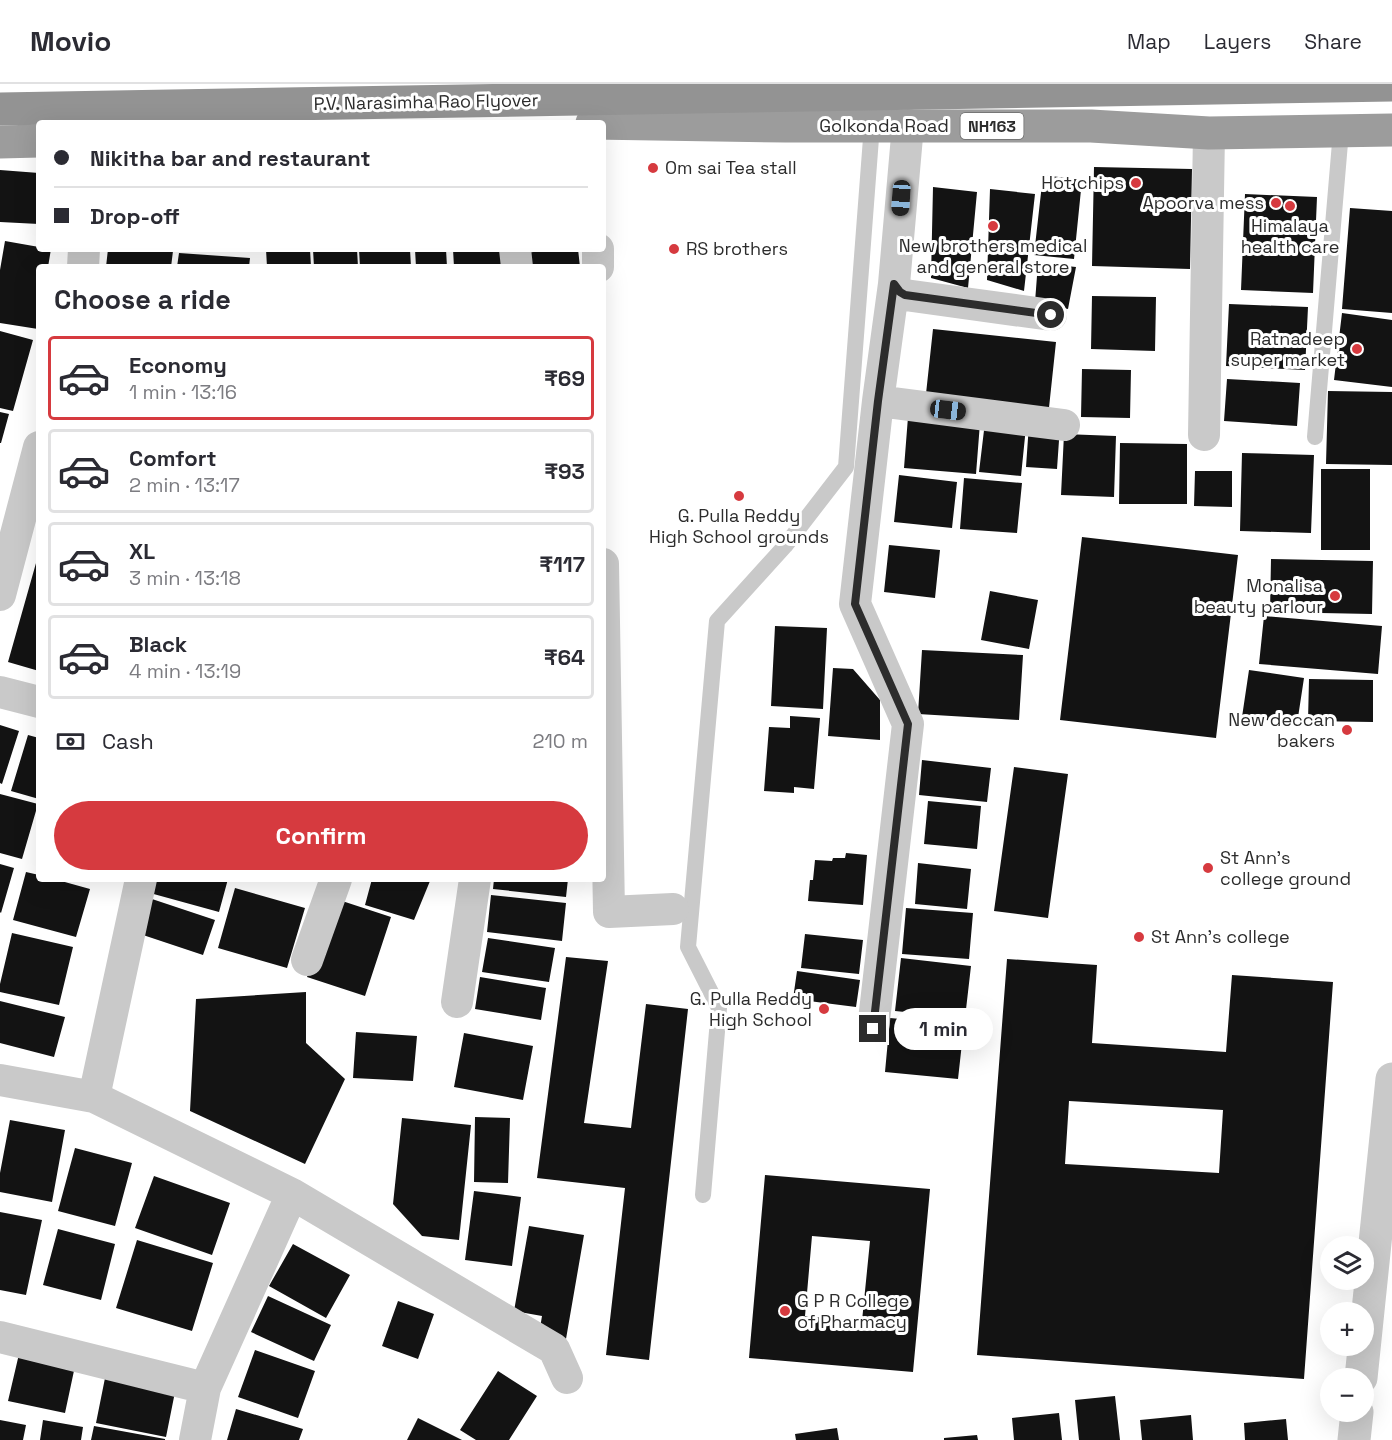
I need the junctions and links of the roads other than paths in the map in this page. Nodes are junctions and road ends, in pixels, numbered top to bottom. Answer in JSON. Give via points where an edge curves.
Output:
{"nodes":[{"id":1,"x":787,"y":84,"type":"edge"},
{"id":2,"x":1392,"y":85,"type":"edge"},
{"id":3,"x":0,"y":110,"type":"edge"},
{"id":4,"x":606,"y":123,"type":"edge"},
{"id":5,"x":872,"y":125,"type":"junction"},
{"id":6,"x":909,"y":125,"type":"junction"},
{"id":7,"x":786,"y":126,"type":"junction"},
{"id":8,"x":1392,"y":130,"type":"edge"},
{"id":9,"x":1341,"y":131,"type":"junction"},
{"id":10,"x":1209,"y":133,"type":"junction"},
{"id":11,"x":36,"y":141,"type":"edge"},
{"id":12,"x":0,"y":142,"type":"edge"},
{"id":13,"x":894,"y":284,"type":"junction"},
{"id":14,"x":1051,"y":315,"type":"dead end"},
{"id":15,"x":878,"y":401,"type":"junction"},
{"id":16,"x":1064,"y":424,"type":"dead end"},
{"id":17,"x":1204,"y":435,"type":"dead end"},
{"id":18,"x":1315,"y":437,"type":"dead end"},
{"id":19,"x":36,"y":462,"type":"edge"},
{"id":20,"x":1,"y":587,"type":"edge"},
{"id":21,"x":0,"y":692,"type":"edge"},
{"id":22,"x":36,"y":701,"type":"edge"},
{"id":23,"x":606,"y":738,"type":"edge"},
{"id":24,"x":140,"y":882,"type":"edge"},
{"id":25,"x":335,"y":882,"type":"edge"},
{"id":26,"x":475,"y":882,"type":"edge"},
{"id":27,"x":673,"y":909,"type":"dead end"},
{"id":28,"x":307,"y":960,"type":"dead end"},
{"id":29,"x":457,"y":1002,"type":"dead end"},
{"id":30,"x":873,"y":1029,"type":"dead end"},
{"id":31,"x":1392,"y":1078,"type":"edge"},
{"id":32,"x":0,"y":1080,"type":"edge"},
{"id":33,"x":94,"y":1097,"type":"junction"},
{"id":34,"x":292,"y":1194,"type":"junction"},
{"id":35,"x":703,"y":1195,"type":"dead end"},
{"id":36,"x":1383,"y":1255,"type":"edge"},
{"id":37,"x":0,"y":1337,"type":"edge"},
{"id":38,"x":1363,"y":1368,"type":"edge"},
{"id":39,"x":567,"y":1378,"type":"dead end"},
{"id":40,"x":205,"y":1388,"type":"junction"},
{"id":41,"x":1356,"y":1422,"type":"edge"},
{"id":42,"x":195,"y":1440,"type":"edge"},
{"id":43,"x":1354,"y":1440,"type":"edge"}],
"edges":[{"from":1,"to":7,"type":"highway"},
{"from":2,"to":3,"type":"highway","name":"P.V. Narasimha Rao Flyover","bridge":true},
{"from":4,"to":7,"type":"highway","name":"Golkonda Road","number":"NH163"},
{"from":5,"to":6,"type":"highway","name":"Golkonda Road","number":"NH163"},
{"from":5,"to":7,"type":"highway","name":"Golkonda Road","number":"NH163"},
{"from":5,"to":35,"type":"lane","via":[[846,467],[785,546],[717,621],[688,947],[719,1008]]},
{"from":6,"to":10,"type":"highway","name":"Golkonda Road","number":"NH163","via":[[1091,126]]},
{"from":6,"to":13,"type":"street"},
{"from":8,"to":9,"type":"highway","name":"Golkonda Road","number":"NH163"},
{"from":9,"to":10,"type":"highway","name":"Golkonda Road","number":"NH163"},
{"from":9,"to":18,"type":"lane"},
{"from":10,"to":17,"type":"street"},
{"from":11,"to":12,"type":"highway"},
{"from":13,"to":14,"type":"street","via":[[905,295]]},
{"from":13,"to":15,"type":"street"},
{"from":15,"to":16,"type":"street"},
{"from":15,"to":30,"type":"street","via":[[855,604],[908,724]]},
{"from":19,"to":20,"type":"street"},
{"from":21,"to":22,"type":"street"},
{"from":23,"to":27,"type":"street","via":[[609,912]]},
{"from":24,"to":33,"type":"street"},
{"from":25,"to":28,"type":"street"},
{"from":26,"to":29,"type":"street"},
{"from":31,"to":36,"type":"street"},
{"from":32,"to":33,"type":"street"},
{"from":33,"to":34,"type":"street"},
{"from":34,"to":39,"type":"street","via":[[554,1349]]},
{"from":34,"to":40,"type":"street"},
{"from":36,"to":38,"type":"street"},
{"from":37,"to":40,"type":"street"},
{"from":40,"to":42,"type":"street"},
{"from":41,"to":43,"type":"street"}]}
